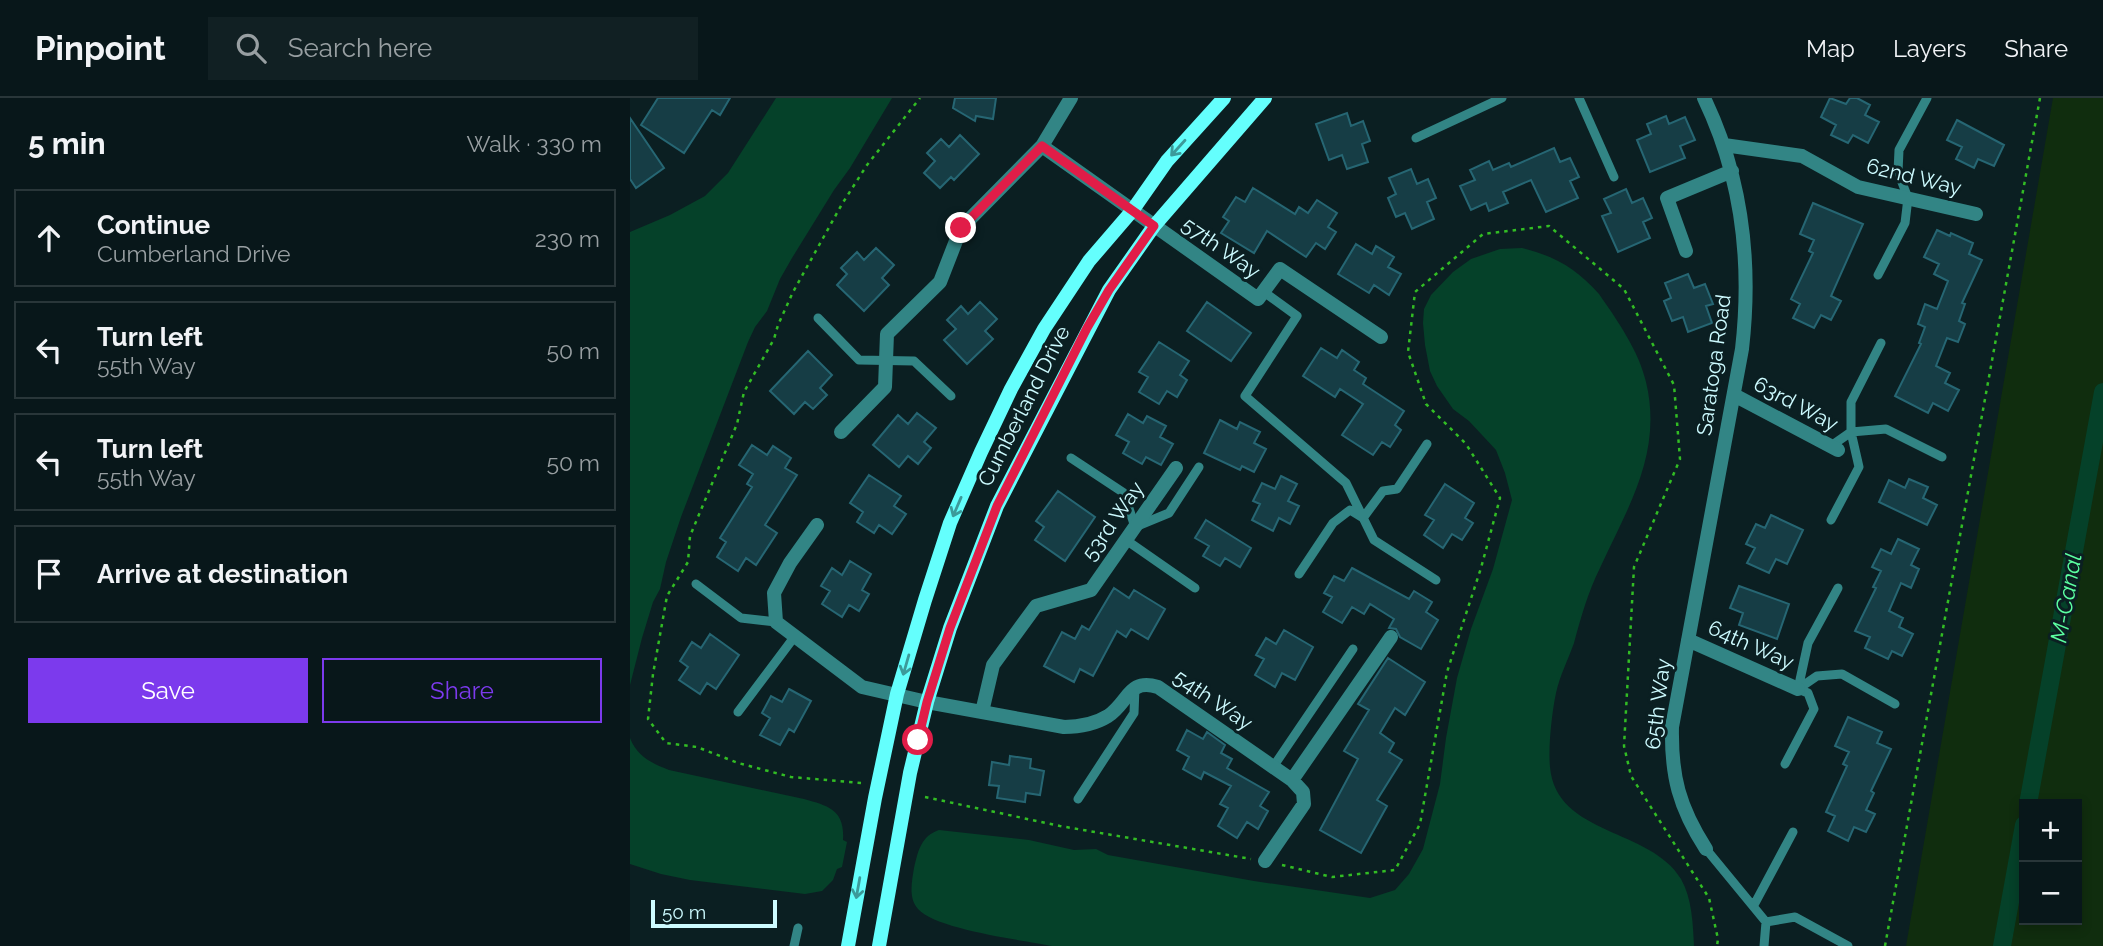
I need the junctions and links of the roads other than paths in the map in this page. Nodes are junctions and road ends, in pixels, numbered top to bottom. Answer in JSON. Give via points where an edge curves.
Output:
{"nodes":[{"id":1,"x":1071,"y":98,"type":"edge"},
{"id":2,"x":1224,"y":98,"type":"edge"},
{"id":3,"x":1265,"y":98,"type":"edge"},
{"id":4,"x":1502,"y":98,"type":"edge"},
{"id":5,"x":1579,"y":98,"type":"edge"},
{"id":6,"x":1704,"y":98,"type":"edge"},
{"id":7,"x":1927,"y":98,"type":"edge"},
{"id":8,"x":1416,"y":138,"type":"dead end"},
{"id":9,"x":1724,"y":145,"type":"junction"},
{"id":10,"x":1042,"y":146,"type":"junction"},
{"id":11,"x":1732,"y":171,"type":"junction"},
{"id":12,"x":1614,"y":177,"type":"dead end"},
{"id":13,"x":1908,"y":198,"type":"junction"},
{"id":14,"x":1132,"y":211,"type":"junction"},
{"id":15,"x":1976,"y":214,"type":"dead end"},
{"id":16,"x":1154,"y":226,"type":"junction"},
{"id":17,"x":1686,"y":251,"type":"dead end"},
{"id":18,"x":1878,"y":275,"type":"dead end"},
{"id":19,"x":1264,"y":292,"type":"junction"},
{"id":20,"x":818,"y":318,"type":"dead end"},
{"id":21,"x":1381,"y":337,"type":"dead end"},
{"id":22,"x":1881,"y":342,"type":"dead end"},
{"id":23,"x":887,"y":360,"type":"junction"},
{"id":24,"x":1734,"y":395,"type":"junction"},
{"id":25,"x":951,"y":396,"type":"dead end"},
{"id":26,"x":841,"y":432,"type":"dead end"},
{"id":27,"x":1851,"y":432,"type":"junction"},
{"id":28,"x":1427,"y":444,"type":"dead end"},
{"id":29,"x":1834,"y":448,"type":"joint"},
{"id":30,"x":1942,"y":457,"type":"dead end"},
{"id":31,"x":1071,"y":458,"type":"dead end"},
{"id":32,"x":1199,"y":467,"type":"dead end"},
{"id":33,"x":1176,"y":468,"type":"dead end"},
{"id":34,"x":1363,"y":518,"type":"junction"},
{"id":35,"x":1831,"y":520,"type":"dead end"},
{"id":36,"x":817,"y":525,"type":"dead end"},
{"id":37,"x":1135,"y":527,"type":"junction"},
{"id":38,"x":1126,"y":540,"type":"junction"},
{"id":39,"x":1299,"y":574,"type":"dead end"},
{"id":40,"x":1436,"y":580,"type":"dead end"},
{"id":41,"x":696,"y":584,"type":"dead end"},
{"id":42,"x":1195,"y":588,"type":"dead end"},
{"id":43,"x":1839,"y":588,"type":"dead end"},
{"id":44,"x":776,"y":622,"type":"junction"},
{"id":45,"x":795,"y":636,"type":"junction"},
{"id":46,"x":1391,"y":637,"type":"dead end"},
{"id":47,"x":1688,"y":640,"type":"junction"},
{"id":48,"x":1353,"y":649,"type":"dead end"},
{"id":49,"x":1135,"y":687,"type":"junction"},
{"id":50,"x":1798,"y":689,"type":"junction"},
{"id":51,"x":904,"y":696,"type":"junction"},
{"id":52,"x":927,"y":702,"type":"junction"},
{"id":53,"x":1895,"y":704,"type":"dead end"},
{"id":54,"x":738,"y":712,"type":"dead end"},
{"id":55,"x":982,"y":712,"type":"junction"},
{"id":56,"x":1786,"y":764,"type":"dead end"},
{"id":57,"x":1273,"y":767,"type":"junction"},
{"id":58,"x":1292,"y":780,"type":"junction"},
{"id":59,"x":1078,"y":799,"type":"dead end"},
{"id":60,"x":1793,"y":832,"type":"dead end"},
{"id":61,"x":1706,"y":849,"type":"joint"},
{"id":62,"x":1265,"y":861,"type":"road end"},
{"id":63,"x":1754,"y":905,"type":"junction"},
{"id":64,"x":1766,"y":922,"type":"junction"},
{"id":65,"x":798,"y":928,"type":"dead end"},
{"id":66,"x":794,"y":946,"type":"edge"},
{"id":67,"x":848,"y":946,"type":"edge"},
{"id":68,"x":878,"y":946,"type":"edge"},
{"id":69,"x":1764,"y":946,"type":"edge"},
{"id":70,"x":1848,"y":946,"type":"edge"}],
"edges":[{"from":1,"to":10,"type":"street"},
{"from":2,"to":14,"type":"street","name":"Cumberland Drive","one_way":true,"via":[[1167,160]]},
{"from":3,"to":16,"type":"street","name":"Cumberland Drive"},
{"from":4,"to":8,"type":"lane"},
{"from":5,"to":12,"type":"lane"},
{"from":6,"to":9,"type":"street","name":"Saratoga Road"},
{"from":7,"to":13,"type":"lane","via":[[1899,149],[1898,172]]},
{"from":9,"to":11,"type":"street","name":"Saratoga Road"},
{"from":9,"to":13,"type":"street","name":"62nd Way","via":[[1802,156],[1858,187]]},
{"from":10,"to":14,"type":"street","name":"57th Way"},
{"from":10,"to":23,"type":"street","via":[[961,228],[940,282],[887,334]]},
{"from":11,"to":17,"type":"street","via":[[1667,198]]},
{"from":11,"to":24,"type":"street","name":"Saratoga Road","via":[[1747,272],[1745,328]]},
{"from":13,"to":15,"type":"street","name":"62nd Way"},
{"from":13,"to":18,"type":"lane","via":[[1905,223]]},
{"from":14,"to":16,"type":"street","name":"57th Way"},
{"from":14,"to":51,"type":"street","name":"Cumberland Drive","one_way":true,"via":[[1089,261],[1044,329],[981,452],[950,523],[925,600]]},
{"from":16,"to":19,"type":"street","name":"57th Way","via":[[1258,299]]},
{"from":16,"to":52,"type":"street","name":"Cumberland Drive","via":[[1098,309],[997,506]]},
{"from":19,"to":21,"type":"street","name":"57th Way","via":[[1280,269]]},
{"from":19,"to":34,"type":"lane","via":[[1297,316],[1245,396],[1346,483]]},
{"from":20,"to":23,"type":"lane","via":[[859,360]]},
{"from":22,"to":27,"type":"lane","via":[[1851,402]]},
{"from":23,"to":25,"type":"lane","via":[[914,361]]},
{"from":23,"to":26,"type":"street","via":[[885,387]]},
{"from":24,"to":29,"type":"street","name":"63rd Way"},
{"from":24,"to":47,"type":"street","name":"Saratoga Road"},
{"from":27,"to":29,"type":"lane"},
{"from":27,"to":30,"type":"lane","via":[[1886,429]]},
{"from":27,"to":35,"type":"lane","via":[[1859,467]]},
{"from":28,"to":34,"type":"lane","via":[[1396,489],[1383,491]]},
{"from":31,"to":37,"type":"lane","via":[[1124,493]]},
{"from":32,"to":37,"type":"lane","via":[[1169,513]]},
{"from":33,"to":37,"type":"street","name":"53rd Way"},
{"from":34,"to":39,"type":"lane","via":[[1350,510],[1333,523]]},
{"from":34,"to":40,"type":"lane","via":[[1374,540]]},
{"from":36,"to":44,"type":"street","via":[[774,593]]},
{"from":37,"to":38,"type":"street","name":"53rd Way"},
{"from":38,"to":42,"type":"lane"},
{"from":38,"to":55,"type":"street","name":"53rd Way","via":[[1091,590],[1036,606],[993,665]]},
{"from":41,"to":44,"type":"lane","via":[[741,618]]},
{"from":43,"to":50,"type":"lane","via":[[1808,643]]},
{"from":44,"to":45,"type":"street"},
{"from":45,"to":51,"type":"street","via":[[862,687]]},
{"from":45,"to":54,"type":"lane"},
{"from":46,"to":58,"type":"street"},
{"from":47,"to":50,"type":"street","name":"64th Way"},
{"from":47,"to":61,"type":"street","name":"65th Way","via":[[1671,753],[1681,803]]},
{"from":48,"to":57,"type":"lane"},
{"from":49,"to":55,"type":"street","via":[[1111,714],[1077,727]]},
{"from":49,"to":57,"type":"street","name":"54th Way","via":[[1146,683],[1158,687]]},
{"from":49,"to":59,"type":"lane","via":[[1134,713]]},
{"from":50,"to":53,"type":"lane","via":[[1817,676],[1842,674]]},
{"from":50,"to":56,"type":"lane","via":[[1808,693],[1814,709]]},
{"from":51,"to":52,"type":"street"},
{"from":51,"to":67,"type":"street","name":"Cumberland Drive","one_way":true,"via":[[875,798]]},
{"from":52,"to":55,"type":"street"},
{"from":52,"to":68,"type":"street","name":"Cumberland Drive"},
{"from":57,"to":58,"type":"street","name":"54th Way"},
{"from":58,"to":62,"type":"street","via":[[1303,792],[1304,804]]},
{"from":60,"to":63,"type":"lane"},
{"from":61,"to":63,"type":"lane"},
{"from":63,"to":64,"type":"lane"},
{"from":64,"to":69,"type":"lane"},
{"from":64,"to":70,"type":"lane","via":[[1795,917]]},
{"from":65,"to":66,"type":"lane"}]}
